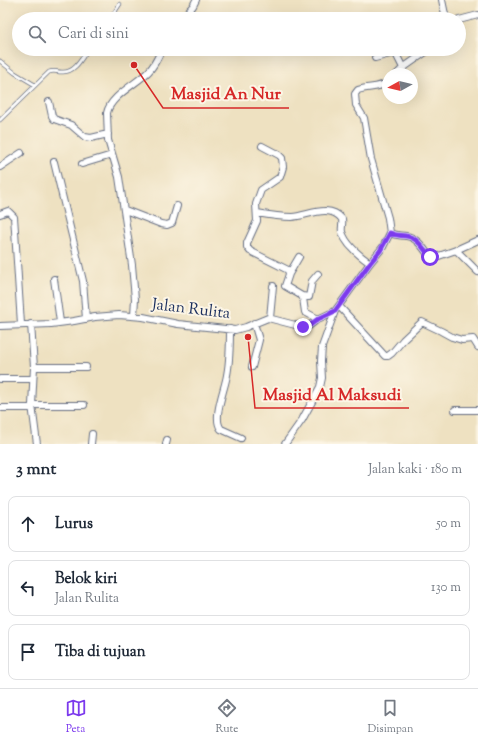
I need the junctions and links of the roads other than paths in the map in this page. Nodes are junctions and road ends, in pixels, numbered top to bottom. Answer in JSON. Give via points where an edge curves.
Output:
{"nodes":[{"id":1,"x":196,"y":0,"type":"edge"},
{"id":2,"x":442,"y":0,"type":"edge"},
{"id":3,"x":120,"y":4,"type":"dead end"},
{"id":4,"x":115,"y":12,"type":"edge"},
{"id":5,"x":187,"y":12,"type":"edge"},
{"id":6,"x":445,"y":12,"type":"edge"},
{"id":7,"x":478,"y":15,"type":"edge"},
{"id":8,"x":466,"y":18,"type":"edge"},
{"id":9,"x":84,"y":56,"type":"edge"},
{"id":10,"x":158,"y":56,"type":"edge"},
{"id":11,"x":381,"y":56,"type":"edge"},
{"id":12,"x":397,"y":56,"type":"edge"},
{"id":13,"x":420,"y":56,"type":"edge"},
{"id":14,"x":375,"y":58,"type":"dead end"},
{"id":15,"x":0,"y":60,"type":"edge"},
{"id":16,"x":403,"y":68,"type":"joint"},
{"id":17,"x":35,"y":85,"type":"junction"},
{"id":18,"x":382,"y":86,"type":"edge"},
{"id":19,"x":49,"y":102,"type":"dead end"},
{"id":20,"x":0,"y":120,"type":"edge"},
{"id":21,"x":108,"y":134,"type":"junction"},
{"id":22,"x":262,"y":146,"type":"dead end"},
{"id":23,"x":21,"y":153,"type":"dead end"},
{"id":24,"x":112,"y":155,"type":"junction"},
{"id":25,"x":54,"y":162,"type":"dead end"},
{"id":26,"x":82,"y":164,"type":"dead end"},
{"id":27,"x":0,"y":167,"type":"edge"},
{"id":28,"x":177,"y":206,"type":"dead end"},
{"id":29,"x":125,"y":210,"type":"junction"},
{"id":30,"x":257,"y":213,"type":"junction"},
{"id":31,"x":0,"y":214,"type":"edge"},
{"id":32,"x":390,"y":233,"type":"junction"},
{"id":33,"x":478,"y":240,"type":"edge"},
{"id":34,"x":456,"y":250,"type":"junction"},
{"id":35,"x":299,"y":257,"type":"dead end"},
{"id":36,"x":370,"y":263,"type":"junction"},
{"id":37,"x":478,"y":272,"type":"edge"},
{"id":38,"x":289,"y":274,"type":"junction"},
{"id":39,"x":318,"y":274,"type":"dead end"},
{"id":40,"x":54,"y":279,"type":"dead end"},
{"id":41,"x":272,"y":286,"type":"dead end"},
{"id":42,"x":302,"y":296,"type":"junction"},
{"id":43,"x":337,"y":308,"type":"junction"},
{"id":44,"x":134,"y":316,"type":"junction"},
{"id":45,"x":270,"y":318,"type":"junction"},
{"id":46,"x":86,"y":319,"type":"junction"},
{"id":47,"x":318,"y":319,"type":"junction"},
{"id":48,"x":60,"y":322,"type":"junction"},
{"id":49,"x":254,"y":323,"type":"junction"},
{"id":50,"x":21,"y":324,"type":"junction"},
{"id":51,"x":31,"y":324,"type":"junction"},
{"id":52,"x":0,"y":326,"type":"edge"},
{"id":53,"x":230,"y":329,"type":"junction"},
{"id":54,"x":478,"y":347,"type":"edge"},
{"id":55,"x":34,"y":367,"type":"junction"},
{"id":56,"x":86,"y":367,"type":"dead end"},
{"id":57,"x":252,"y":367,"type":"dead end"},
{"id":58,"x":0,"y":379,"type":"edge"},
{"id":59,"x":33,"y":379,"type":"junction"},
{"id":60,"x":32,"y":406,"type":"junction"},
{"id":61,"x":84,"y":406,"type":"dead end"},
{"id":62,"x":0,"y":408,"type":"edge"},
{"id":63,"x":455,"y":410,"type":"dead end"},
{"id":64,"x":478,"y":410,"type":"edge"},
{"id":65,"x":92,"y":434,"type":"dead end"},
{"id":66,"x":241,"y":438,"type":"dead end"},
{"id":67,"x":37,"y":444,"type":"edge"},
{"id":68,"x":91,"y":444,"type":"edge"},
{"id":69,"x":285,"y":444,"type":"edge"}],
"edges":[{"from":1,"to":5,"type":"street"},
{"from":2,"to":6,"type":"street"},
{"from":3,"to":4,"type":"lane"},
{"from":7,"to":8,"type":"street"},
{"from":9,"to":17,"type":"lane","via":[[73,68],[66,72],[51,71]]},
{"from":10,"to":21,"type":"street","via":[[148,72],[112,102],[107,113]]},
{"from":11,"to":14,"type":"street"},
{"from":12,"to":16,"type":"street"},
{"from":13,"to":16,"type":"street"},
{"from":15,"to":17,"type":"lane"},
{"from":17,"to":20,"type":"lane"},
{"from":18,"to":32,"type":"street","via":[[358,90],[355,96],[356,105],[365,122],[371,159]]},
{"from":19,"to":21,"type":"street","via":[[54,120],[71,125],[85,137]]},
{"from":21,"to":24,"type":"street"},
{"from":22,"to":30,"type":"street","via":[[282,158],[283,167],[280,177],[261,190],[256,204]]},
{"from":23,"to":27,"type":"street"},
{"from":24,"to":26,"type":"street"},
{"from":24,"to":29,"type":"street"},
{"from":25,"to":46,"type":"street","via":[[83,281]]},
{"from":28,"to":29,"type":"street","via":[[172,223],[167,225]]},
{"from":29,"to":44,"type":"street","via":[[135,299]]},
{"from":30,"to":36,"type":"street","via":[[295,217],[320,210],[338,215],[342,220],[344,236],[360,256]]},
{"from":30,"to":38,"type":"street","via":[[257,221],[247,243],[248,249],[286,268]]},
{"from":31,"to":50,"type":"street","via":[[8,211],[14,217]]},
{"from":32,"to":34,"type":"street","via":[[414,239],[433,258]]},
{"from":32,"to":36,"type":"street"},
{"from":33,"to":34,"type":"street"},
{"from":34,"to":37,"type":"street"},
{"from":35,"to":38,"type":"street"},
{"from":36,"to":43,"type":"street"},
{"from":38,"to":42,"type":"street","via":[[285,286]]},
{"from":39,"to":42,"type":"street","via":[[312,281],[310,297]]},
{"from":40,"to":48,"type":"street"},
{"from":41,"to":45,"type":"street"},
{"from":42,"to":47,"type":"street","via":[[306,312]]},
{"from":43,"to":47,"type":"street"},
{"from":43,"to":54,"type":"street","via":[[385,356],[392,353],[422,322],[452,337],[462,340],[473,339]]},
{"from":43,"to":69,"type":"street","via":[[322,347],[320,387]]},
{"from":44,"to":46,"type":"street","name":"Jalan Rulita","via":[[109,315]]},
{"from":44,"to":53,"type":"street","name":"Jalan Rulita","via":[[178,324]]},
{"from":45,"to":47,"type":"street","via":[[301,327],[309,326]]},
{"from":45,"to":49,"type":"street","name":"Jalan Rulita"},
{"from":46,"to":48,"type":"street","name":"Jalan Rulita"},
{"from":48,"to":51,"type":"street","name":"Jalan Rulita"},
{"from":49,"to":53,"type":"street","name":"Jalan Rulita"},
{"from":49,"to":57,"type":"street","via":[[259,338]]},
{"from":50,"to":51,"type":"street","name":"Jalan Rulita"},
{"from":50,"to":52,"type":"street","name":"Jalan Rulita"},
{"from":51,"to":55,"type":"street"},
{"from":53,"to":66,"type":"street","via":[[228,371],[217,420],[221,429]]},
{"from":55,"to":56,"type":"street"},
{"from":55,"to":59,"type":"street"},
{"from":58,"to":59,"type":"street"},
{"from":59,"to":60,"type":"street"},
{"from":60,"to":61,"type":"street"},
{"from":60,"to":62,"type":"street"},
{"from":60,"to":67,"type":"street"},
{"from":63,"to":64,"type":"street"},
{"from":65,"to":68,"type":"street"}]}
